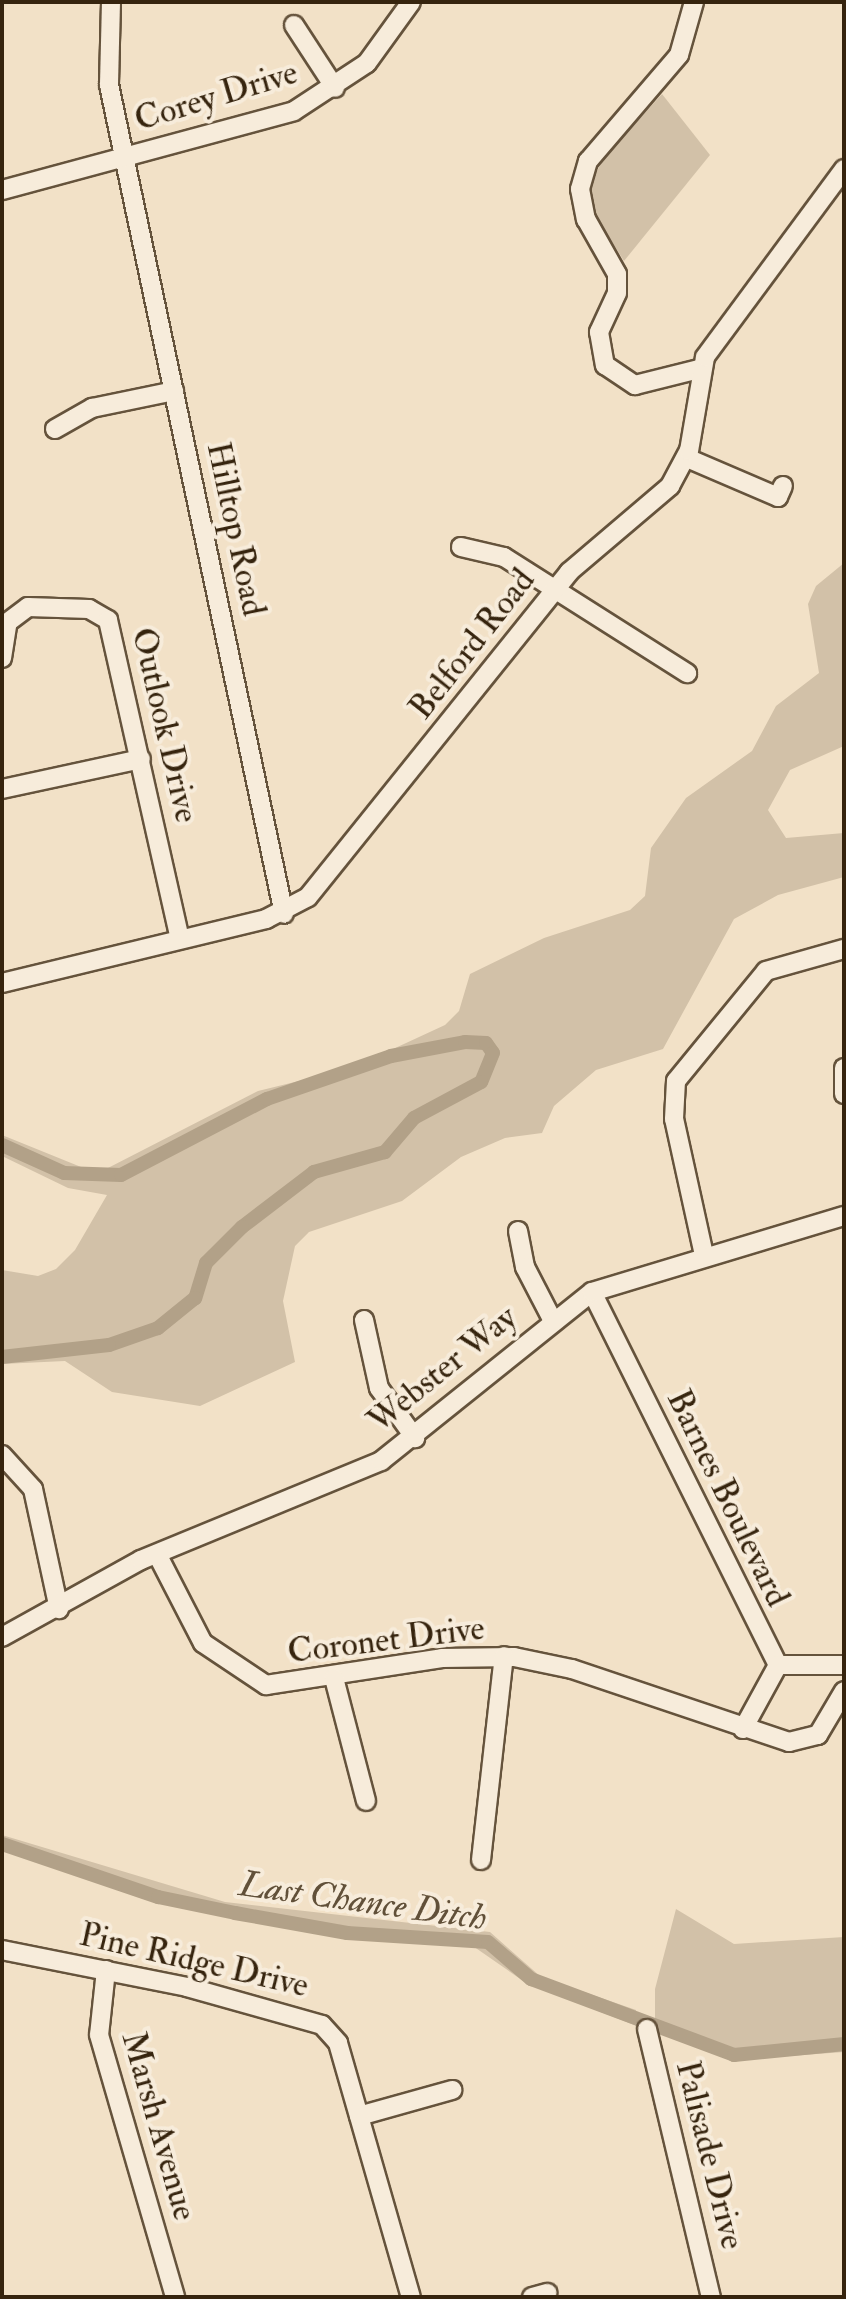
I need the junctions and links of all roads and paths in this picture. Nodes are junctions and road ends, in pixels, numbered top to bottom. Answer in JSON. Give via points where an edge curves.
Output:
{"nodes":[{"id":1,"x":111,"y":2,"type":"edge"},
{"id":2,"x":411,"y":2,"type":"edge"},
{"id":3,"x":694,"y":2,"type":"edge"},
{"id":4,"x":294,"y":25,"type":"dead end"},
{"id":5,"x":335,"y":88,"type":"junction"},
{"id":6,"x":125,"y":157,"type":"junction"},
{"id":7,"x":844,"y":169,"type":"edge"},
{"id":8,"x":2,"y":190,"type":"edge"},
{"id":9,"x":699,"y":369,"type":"junction"},
{"id":10,"x":174,"y":391,"type":"junction"},
{"id":11,"x":55,"y":429,"type":"dead end"},
{"id":12,"x":687,"y":458,"type":"junction"},
{"id":13,"x":783,"y":486,"type":"dead end"},
{"id":14,"x":461,"y":547,"type":"dead end"},
{"id":15,"x":556,"y":589,"type":"junction"},
{"id":16,"x":2,"y":658,"type":"edge"},
{"id":17,"x":687,"y":673,"type":"dead end"},
{"id":18,"x":141,"y":759,"type":"junction"},
{"id":19,"x":2,"y":789,"type":"edge"},
{"id":20,"x":284,"y":914,"type":"junction"},
{"id":21,"x":180,"y":939,"type":"junction"},
{"id":22,"x":844,"y":949,"type":"edge"},
{"id":23,"x":2,"y":983,"type":"edge"},
{"id":24,"x":844,"y":1068,"type":"edge"},
{"id":25,"x":844,"y":1094,"type":"edge"},
{"id":26,"x":844,"y":1216,"type":"edge"},
{"id":27,"x":518,"y":1231,"type":"dead end"},
{"id":28,"x":704,"y":1255,"type":"junction"},
{"id":29,"x":592,"y":1292,"type":"junction"},
{"id":30,"x":364,"y":1320,"type":"dead end"},
{"id":31,"x":553,"y":1321,"type":"junction"},
{"id":32,"x":415,"y":1438,"type":"junction"},
{"id":33,"x":2,"y":1455,"type":"edge"},
{"id":34,"x":157,"y":1554,"type":"junction"},
{"id":35,"x":59,"y":1609,"type":"junction"},
{"id":36,"x":2,"y":1637,"type":"edge"},
{"id":37,"x":504,"y":1656,"type":"junction"},
{"id":38,"x":778,"y":1665,"type":"junction"},
{"id":39,"x":844,"y":1665,"type":"edge"},
{"id":40,"x":334,"y":1678,"type":"junction"},
{"id":41,"x":844,"y":1691,"type":"edge"},
{"id":42,"x":743,"y":1729,"type":"junction"},
{"id":43,"x":366,"y":1801,"type":"dead end"},
{"id":44,"x":481,"y":1860,"type":"dead end"},
{"id":45,"x":2,"y":1950,"type":"edge"},
{"id":46,"x":106,"y":1970,"type":"junction"},
{"id":47,"x":647,"y":2029,"type":"dead end"},
{"id":48,"x":452,"y":2090,"type":"dead end"},
{"id":49,"x":359,"y":2116,"type":"junction"},
{"id":50,"x":175,"y":2297,"type":"edge"},
{"id":51,"x":411,"y":2297,"type":"edge"},
{"id":52,"x":711,"y":2297,"type":"edge"}],
"edges":[{"from":1,"to":6,"type":"street","name":"Hilltop Road","via":[[106,62]]},
{"from":2,"to":5,"type":"street","name":"Corey Drive","via":[[384,44]]},
{"from":3,"to":9,"type":"street","via":[[679,55],[588,161],[580,189],[586,219],[616,268],[617,293],[597,343],[605,365],[635,385]]},
{"from":4,"to":5,"type":"street"},
{"from":5,"to":6,"type":"street","name":"Corey Drive","via":[[275,118]]},
{"from":6,"to":8,"type":"street","name":"Corey Drive"},
{"from":6,"to":10,"type":"street","name":"Hilltop Road"},
{"from":7,"to":9,"type":"street","name":"Belford Road","via":[[761,274]]},
{"from":9,"to":12,"type":"street","name":"Belford Road"},
{"from":10,"to":11,"type":"street","via":[[92,408]]},
{"from":10,"to":20,"type":"street","name":"Hilltop Road"},
{"from":12,"to":13,"type":"street","via":[[778,497]]},
{"from":12,"to":15,"type":"street","name":"Belford Road","via":[[670,486],[594,546]]},
{"from":14,"to":15,"type":"street","via":[[491,550]]},
{"from":15,"to":17,"type":"street"},
{"from":15,"to":20,"type":"street","name":"Belford Road","via":[[320,884]]},
{"from":16,"to":18,"type":"street","name":"Outlook Drive","via":[[5,629],[19,611],[102,615],[115,637]]},
{"from":18,"to":19,"type":"street"},
{"from":18,"to":21,"type":"street","name":"Outlook Drive"},
{"from":20,"to":21,"type":"street","name":"Belford Road"},
{"from":21,"to":23,"type":"street","name":"Belford Road"},
{"from":22,"to":28,"type":"street","via":[[766,971],[676,1081],[674,1119]]},
{"from":24,"to":25,"type":"street"},
{"from":26,"to":28,"type":"street","name":"Webster Way"},
{"from":27,"to":31,"type":"street","via":[[525,1267]]},
{"from":28,"to":29,"type":"street","name":"Webster Way"},
{"from":29,"to":31,"type":"street","name":"Webster Way"},
{"from":29,"to":38,"type":"street","name":"Barnes Boulevard"},
{"from":30,"to":32,"type":"street","via":[[379,1388]]},
{"from":31,"to":32,"type":"street","name":"Webster Way"},
{"from":32,"to":34,"type":"street","name":"Webster Way","via":[[270,1512]]},
{"from":33,"to":35,"type":"street","via":[[33,1489]]},
{"from":34,"to":35,"type":"street","name":"Webster Way"},
{"from":34,"to":40,"type":"street","name":"Coronet Drive","via":[[193,1630],[215,1655],[266,1685]]},
{"from":35,"to":36,"type":"street","name":"Webster Way"},
{"from":37,"to":40,"type":"street","name":"Coronet Drive","via":[[442,1658]]},
{"from":37,"to":42,"type":"street","name":"Coronet Drive","via":[[572,1669]]},
{"from":37,"to":44,"type":"street"},
{"from":38,"to":39,"type":"street"},
{"from":38,"to":42,"type":"street"},
{"from":40,"to":43,"type":"street"},
{"from":41,"to":42,"type":"street","name":"Coronet Drive","via":[[826,1727],[808,1739],[789,1742]]},
{"from":45,"to":46,"type":"street","name":"Pine Ridge Drive"},
{"from":46,"to":49,"type":"street","name":"Pine Ridge Drive","via":[[322,2025],[338,2043]]},
{"from":46,"to":50,"type":"street","name":"Marsh Avenue","via":[[99,2035]]},
{"from":47,"to":52,"type":"street","name":"Palisade Drive"},
{"from":48,"to":49,"type":"street"},
{"from":49,"to":51,"type":"street","name":"Pine Ridge Drive"}]}
